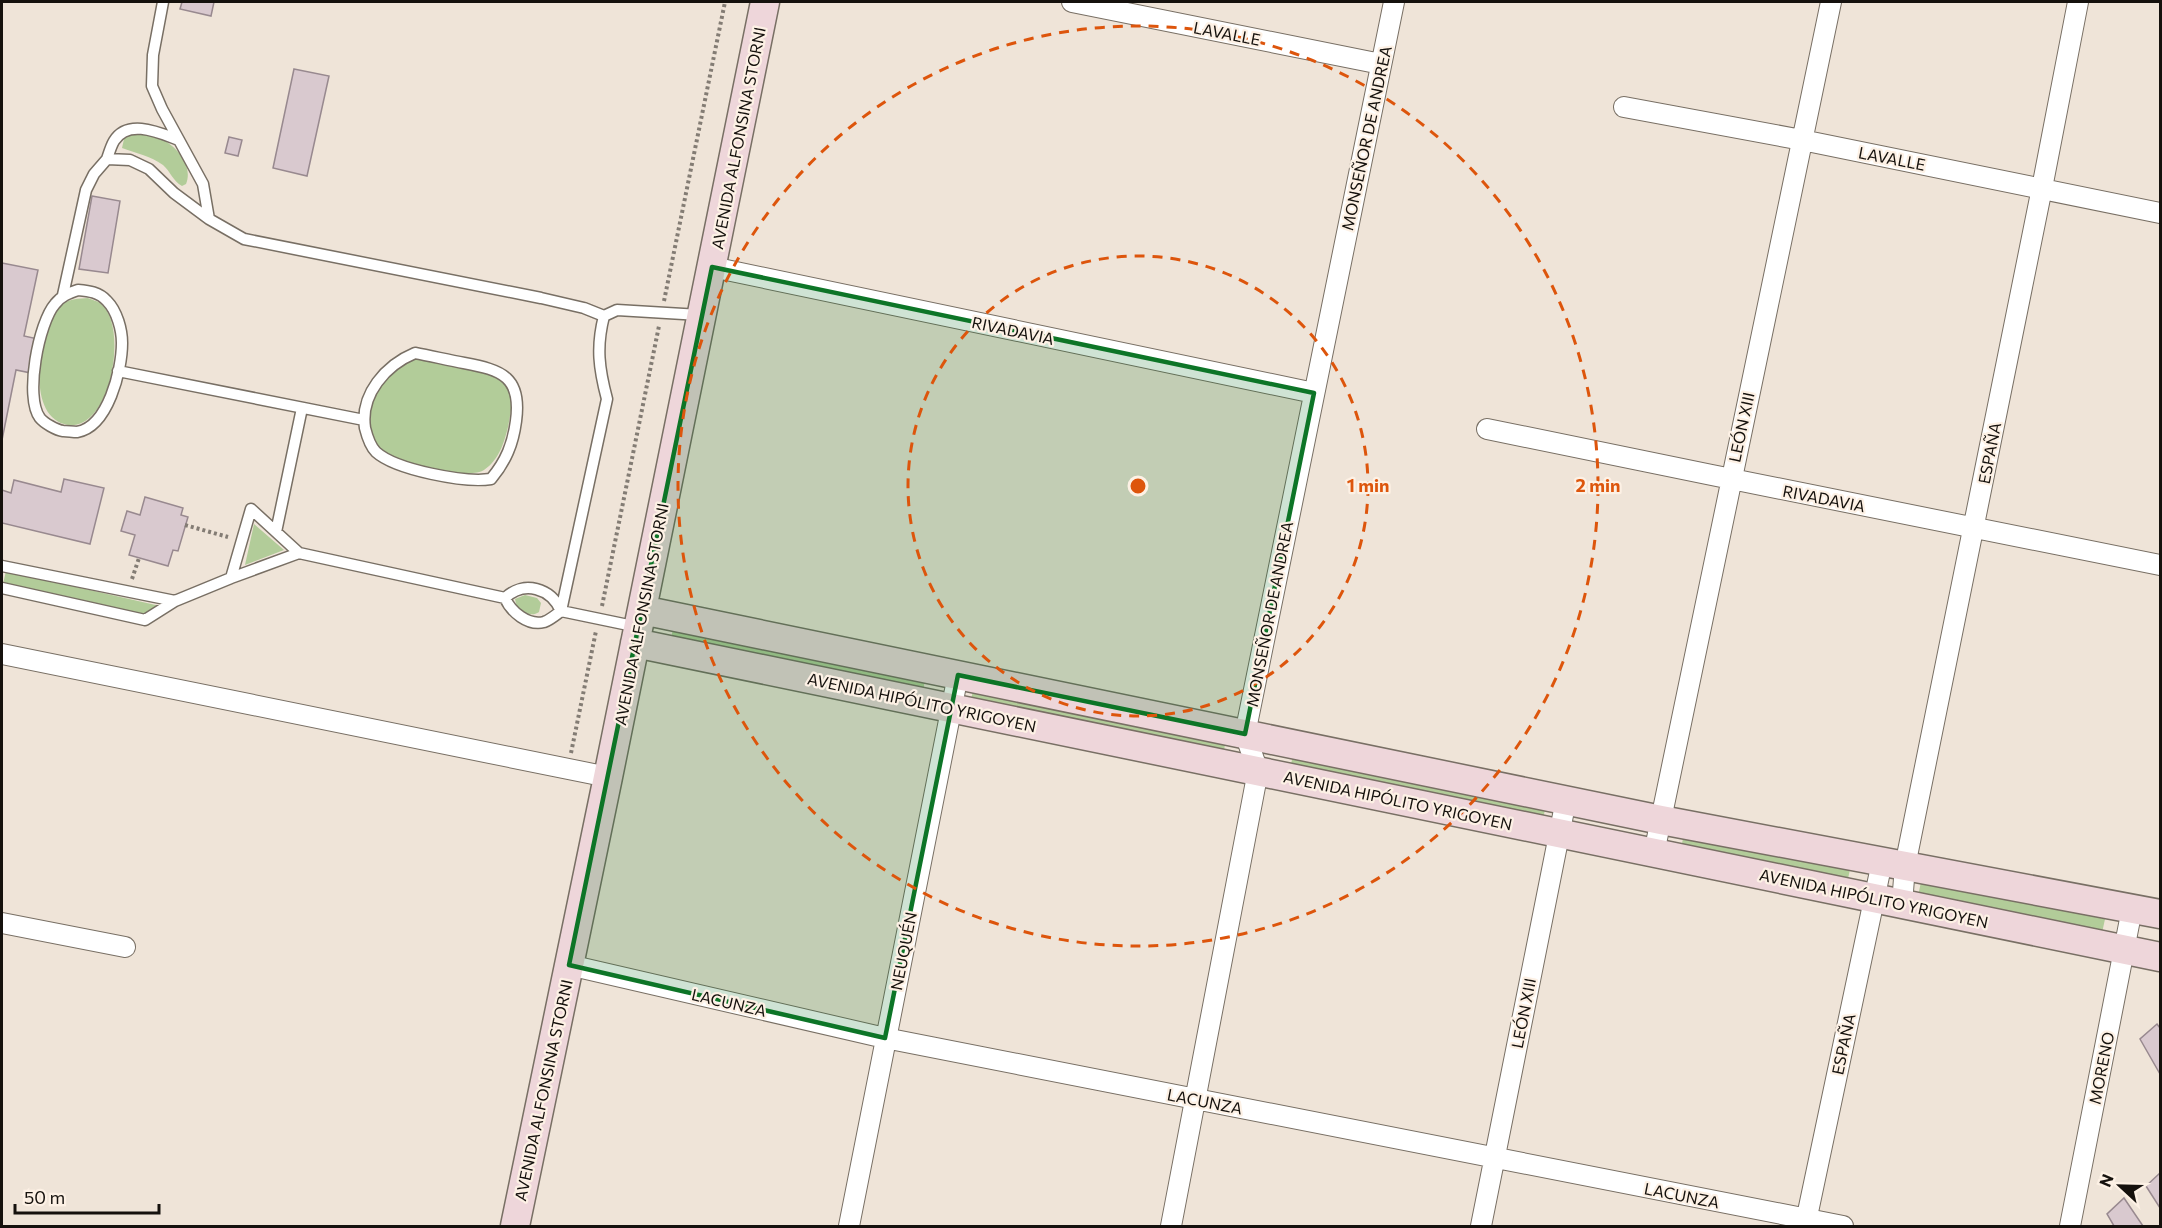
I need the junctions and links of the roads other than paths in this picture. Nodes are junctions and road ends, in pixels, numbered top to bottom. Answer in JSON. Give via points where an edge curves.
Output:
{"nodes":[{"id":1,"x":163,"y":2,"type":"edge"},
{"id":2,"x":765,"y":2,"type":"edge"},
{"id":3,"x":1072,"y":2,"type":"edge"},
{"id":4,"x":1394,"y":2,"type":"edge"},
{"id":5,"x":1831,"y":2,"type":"edge"},
{"id":6,"x":2078,"y":2,"type":"edge"},
{"id":7,"x":1382,"y":64,"type":"junction"},
{"id":8,"x":1624,"y":107,"type":"dead end"},
{"id":9,"x":179,"y":140,"type":"junction"},
{"id":10,"x":1802,"y":140,"type":"junction"},
{"id":11,"x":107,"y":159,"type":"junction"},
{"id":12,"x":2042,"y":188,"type":"junction"},
{"id":13,"x":2160,"y":213,"type":"edge"},
{"id":14,"x":209,"y":219,"type":"junction"},
{"id":15,"x":712,"y":267,"type":"junction"},
{"id":16,"x":63,"y":295,"type":"junction"},
{"id":17,"x":702,"y":315,"type":"junction"},
{"id":18,"x":604,"y":316,"type":"junction"},
{"id":19,"x":118,"y":371,"type":"junction"},
{"id":20,"x":1314,"y":393,"type":"junction"},
{"id":21,"x":302,"y":408,"type":"junction"},
{"id":22,"x":364,"y":420,"type":"junction"},
{"id":23,"x":1487,"y":429,"type":"dead end"},
{"id":24,"x":1730,"y":480,"type":"junction"},
{"id":25,"x":1975,"y":527,"type":"junction"},
{"id":26,"x":276,"y":532,"type":"junction"},
{"id":27,"x":299,"y":553,"type":"junction"},
{"id":28,"x":2,"y":566,"type":"edge"},
{"id":29,"x":2160,"y":566,"type":"edge"},
{"id":30,"x":231,"y":578,"type":"junction"},
{"id":31,"x":2,"y":588,"type":"edge"},
{"id":32,"x":505,"y":598,"type":"junction"},
{"id":33,"x":175,"y":601,"type":"junction"},
{"id":34,"x":561,"y":611,"type":"junction"},
{"id":35,"x":639,"y":627,"type":"junction"},
{"id":36,"x":2,"y":654,"type":"edge"},
{"id":37,"x":958,"y":675,"type":"junction"},
{"id":38,"x":951,"y":708,"type":"junction"},
{"id":39,"x":1245,"y":734,"type":"junction"},
{"id":40,"x":1258,"y":771,"type":"junction"},
{"id":41,"x":608,"y":777,"type":"junction"},
{"id":42,"x":1566,"y":800,"type":"junction"},
{"id":43,"x":1661,"y":820,"type":"junction"},
{"id":44,"x":1559,"y":833,"type":"junction"},
{"id":45,"x":1654,"y":853,"type":"junction"},
{"id":46,"x":1893,"y":864,"type":"junction"},
{"id":47,"x":1873,"y":898,"type":"junction"},
{"id":48,"x":1902,"y":904,"type":"junction"},
{"id":49,"x":2132,"y":909,"type":"junction"},
{"id":50,"x":2160,"y":914,"type":"edge"},
{"id":51,"x":2,"y":923,"type":"edge"},
{"id":52,"x":125,"y":947,"type":"dead end"},
{"id":53,"x":2124,"y":950,"type":"junction"},
{"id":54,"x":2160,"y":957,"type":"edge"},
{"id":55,"x":569,"y":965,"type":"junction"},
{"id":56,"x":885,"y":1038,"type":"junction"},
{"id":57,"x":1196,"y":1099,"type":"junction"},
{"id":58,"x":1494,"y":1158,"type":"junction"},
{"id":59,"x":1806,"y":1223,"type":"edge"},
{"id":60,"x":515,"y":1227,"type":"edge"},
{"id":61,"x":849,"y":1227,"type":"edge"},
{"id":62,"x":1171,"y":1227,"type":"edge"},
{"id":63,"x":1481,"y":1227,"type":"edge"},
{"id":64,"x":1843,"y":1227,"type":"edge"},
{"id":65,"x":2070,"y":1227,"type":"edge"}],
"edges":[{"from":1,"to":9,"type":"lane","via":[[153,55],[152,86]]},
{"from":2,"to":15,"type":"main road","name":"AVENIDA ALFONSINA STORNI"},
{"from":3,"to":7,"type":"street","name":"LAVALLE"},
{"from":4,"to":7,"type":"street","name":"MONSEÑOR DE ANDREA"},
{"from":5,"to":10,"type":"street","name":"LEÓN XIII"},
{"from":6,"to":12,"type":"street","name":"ESPAÑA"},
{"from":7,"to":20,"type":"street","name":"MONSEÑOR DE ANDREA"},
{"from":8,"to":10,"type":"street","name":"LAVALLE"},
{"from":9,"to":11,"type":"lane","via":[[152,131],[124,130],[114,141]]},
{"from":9,"to":14,"type":"lane","via":[[203,184]]},
{"from":10,"to":12,"type":"street","name":"LAVALLE"},
{"from":10,"to":24,"type":"street","name":"LEÓN XIII"},
{"from":11,"to":14,"type":"lane","via":[[130,160],[149,170]]},
{"from":11,"to":16,"type":"lane","via":[[86,190]]},
{"from":12,"to":13,"type":"street","name":"LAVALLE"},
{"from":12,"to":25,"type":"street","name":"ESPAÑA"},
{"from":14,"to":18,"type":"lane","via":[[244,239],[541,298]]},
{"from":15,"to":17,"type":"main road","name":"AVENIDA ALFONSINA STORNI"},
{"from":15,"to":20,"type":"street","name":"RIVADAVIA"},
{"from":16,"to":19,"type":"lane","via":[[78,290],[95,292],[107,300],[117,316],[122,343]]},
{"from":16,"to":19,"type":"lane","via":[[43,324],[35,360],[33,398],[40,418],[57,430],[78,432],[96,421],[106,407]]},
{"from":17,"to":18,"type":"lane","via":[[617,310]]},
{"from":17,"to":35,"type":"main road","name":"AVENIDA ALFONSINA STORNI"},
{"from":18,"to":34,"type":"lane","via":[[599,334],[599,367],[607,399]]},
{"from":19,"to":21,"type":"lane"},
{"from":20,"to":39,"type":"street","name":"MONSEÑOR DE ANDREA"},
{"from":21,"to":22,"type":"lane"},
{"from":21,"to":26,"type":"lane"},
{"from":22,"to":22,"type":"lane","via":[[374,451],[390,462],[475,481],[491,479],[502,466],[511,449],[518,407],[515,390],[506,376],[492,368],[415,353],[400,359],[376,382]]},
{"from":23,"to":24,"type":"street","name":"RIVADAVIA"},
{"from":24,"to":25,"type":"street","name":"RIVADAVIA"},
{"from":24,"to":43,"type":"street","name":"LEÓN XIII"},
{"from":25,"to":29,"type":"street","name":"RIVADAVIA"},
{"from":25,"to":46,"type":"street","name":"ESPAÑA"},
{"from":26,"to":27,"type":"lane"},
{"from":26,"to":30,"type":"lane","via":[[251,509]]},
{"from":27,"to":30,"type":"lane"},
{"from":27,"to":32,"type":"lane"},
{"from":28,"to":33,"type":"lane"},
{"from":30,"to":33,"type":"lane"},
{"from":31,"to":33,"type":"lane","via":[[145,620]]},
{"from":32,"to":34,"type":"lane","via":[[525,588],[540,590],[556,599]]},
{"from":32,"to":34,"type":"lane","via":[[517,616],[531,621],[544,622]]},
{"from":34,"to":35,"type":"lane"},
{"from":35,"to":37,"type":"main road","name":"AVENIDA HIPÓLITO YRIGOYEN"},
{"from":35,"to":38,"type":"main road","name":"AVENIDA HIPÓLITO YRIGOYEN"},
{"from":35,"to":41,"type":"main road","name":"AVENIDA ALFONSINA STORNI"},
{"from":36,"to":41,"type":"street"},
{"from":37,"to":38,"type":"street","name":"NEUQUÉN"},
{"from":37,"to":39,"type":"main road","name":"AVENIDA HIPÓLITO YRIGOYEN"},
{"from":38,"to":40,"type":"main road","name":"AVENIDA HIPÓLITO YRIGOYEN"},
{"from":38,"to":56,"type":"street","name":"NEUQUÉN"},
{"from":39,"to":40,"type":"street"},
{"from":39,"to":42,"type":"main road","name":"AVENIDA HIPÓLITO YRIGOYEN"},
{"from":40,"to":44,"type":"main road","name":"AVENIDA HIPÓLITO YRIGOYEN"},
{"from":40,"to":57,"type":"street"},
{"from":41,"to":55,"type":"main road","name":"AVENIDA ALFONSINA STORNI"},
{"from":42,"to":43,"type":"main road","name":"AVENIDA HIPÓLITO YRIGOYEN"},
{"from":42,"to":44,"type":"street","name":"LEÓN XIII"},
{"from":43,"to":45,"type":"street","name":"LEÓN XIII"},
{"from":43,"to":46,"type":"main road","name":"AVENIDA HIPÓLITO YRIGOYEN"},
{"from":44,"to":45,"type":"main road","name":"AVENIDA HIPÓLITO YRIGOYEN"},
{"from":44,"to":58,"type":"street","name":"LEÓN XIII"},
{"from":45,"to":47,"type":"main road","name":"AVENIDA HIPÓLITO YRIGOYEN"},
{"from":46,"to":47,"type":"street","name":"ESPAÑA"},
{"from":46,"to":48,"type":"street","name":"ESPAÑA"},
{"from":46,"to":49,"type":"main road","name":"AVENIDA HIPÓLITO YRIGOYEN"},
{"from":47,"to":48,"type":"main road","name":"AVENIDA HIPÓLITO YRIGOYEN"},
{"from":47,"to":59,"type":"street","name":"ESPAÑA"},
{"from":48,"to":53,"type":"main road","name":"AVENIDA HIPÓLITO YRIGOYEN"},
{"from":49,"to":50,"type":"main road","name":"AVENIDA HIPÓLITO YRIGOYEN"},
{"from":49,"to":53,"type":"street","name":"MORENO"},
{"from":51,"to":52,"type":"street"},
{"from":53,"to":54,"type":"main road","name":"AVENIDA HIPÓLITO YRIGOYEN"},
{"from":53,"to":65,"type":"street","name":"MORENO"},
{"from":55,"to":56,"type":"street","name":"LACUNZA"},
{"from":55,"to":60,"type":"main road","name":"AVENIDA ALFONSINA STORNI"},
{"from":56,"to":57,"type":"street","name":"LACUNZA"},
{"from":56,"to":61,"type":"street","name":"NEUQUÉN"},
{"from":57,"to":58,"type":"street","name":"LACUNZA"},
{"from":57,"to":62,"type":"street"},
{"from":58,"to":59,"type":"street","name":"LACUNZA"},
{"from":58,"to":63,"type":"street","name":"LEÓN XIII"},
{"from":59,"to":64,"type":"street","name":"LACUNZA"}]}
